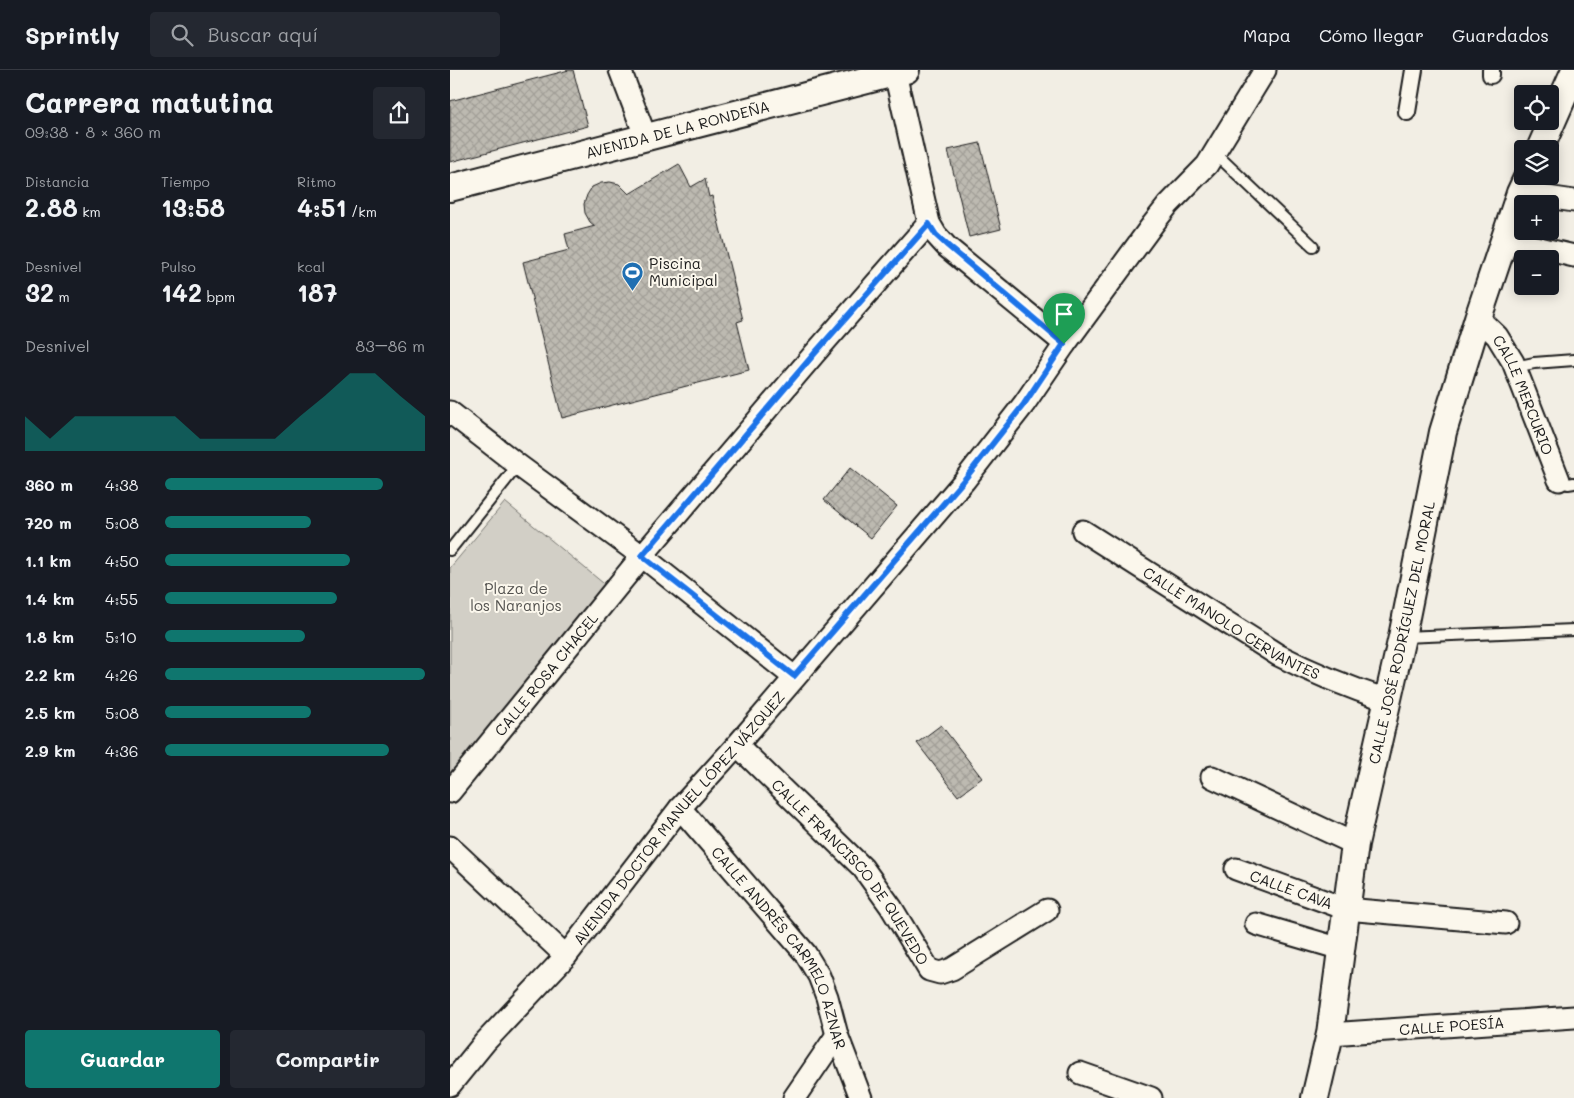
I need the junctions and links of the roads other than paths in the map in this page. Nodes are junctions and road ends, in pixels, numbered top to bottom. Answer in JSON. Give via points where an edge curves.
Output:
{"nodes":[{"id":1,"x":620,"y":70,"type":"edge"},
{"id":2,"x":1265,"y":70,"type":"edge"},
{"id":3,"x":1414,"y":70,"type":"edge"},
{"id":4,"x":901,"y":72,"type":"edge"},
{"id":5,"x":1574,"y":72,"type":"edge"},
{"id":6,"x":1407,"y":112,"type":"dead end"},
{"id":7,"x":646,"y":138,"type":"junction"},
{"id":8,"x":1544,"y":140,"type":"edge"},
{"id":9,"x":1215,"y":153,"type":"junction"},
{"id":10,"x":1524,"y":185,"type":"edge"},
{"id":11,"x":450,"y":188,"type":"edge"},
{"id":12,"x":1574,"y":201,"type":"edge"},
{"id":13,"x":929,"y":224,"type":"junction"},
{"id":14,"x":1504,"y":240,"type":"junction"},
{"id":15,"x":1313,"y":246,"type":"dead end"},
{"id":16,"x":1574,"y":256,"type":"edge"},
{"id":17,"x":1478,"y":318,"type":"junction"},
{"id":18,"x":1064,"y":344,"type":"junction"},
{"id":19,"x":1574,"y":360,"type":"edge"},
{"id":20,"x":1515,"y":367,"type":"junction"},
{"id":21,"x":450,"y":412,"type":"edge"},
{"id":22,"x":518,"y":465,"type":"junction"},
{"id":23,"x":1567,"y":481,"type":"edge"},
{"id":24,"x":1083,"y":531,"type":"dead end"},
{"id":25,"x":450,"y":550,"type":"edge"},
{"id":26,"x":642,"y":556,"type":"junction"},
{"id":27,"x":1574,"y":630,"type":"edge"},
{"id":28,"x":1402,"y":638,"type":"junction"},
{"id":29,"x":794,"y":676,"type":"junction"},
{"id":30,"x":1387,"y":700,"type":"junction"},
{"id":31,"x":737,"y":745,"type":"junction"},
{"id":32,"x":1212,"y":777,"type":"dead end"},
{"id":33,"x":450,"y":792,"type":"edge"},
{"id":34,"x":680,"y":808,"type":"junction"},
{"id":35,"x":1354,"y":844,"type":"junction"},
{"id":36,"x":450,"y":847,"type":"edge"},
{"id":37,"x":1236,"y":869,"type":"dead end"},
{"id":38,"x":1346,"y":908,"type":"junction"},
{"id":39,"x":1047,"y":910,"type":"dead end"},
{"id":40,"x":1506,"y":923,"type":"dead end"},
{"id":41,"x":1256,"y":924,"type":"dead end"},
{"id":42,"x":1341,"y":949,"type":"junction"},
{"id":43,"x":566,"y":956,"type":"junction"},
{"id":44,"x":1574,"y":1017,"type":"edge"},
{"id":45,"x":1330,"y":1034,"type":"junction"},
{"id":46,"x":837,"y":1035,"type":"junction"},
{"id":47,"x":1080,"y":1073,"type":"dead end"},
{"id":48,"x":450,"y":1085,"type":"edge"},
{"id":49,"x":794,"y":1098,"type":"edge"},
{"id":50,"x":860,"y":1098,"type":"edge"},
{"id":51,"x":1151,"y":1098,"type":"edge"},
{"id":52,"x":1315,"y":1098,"type":"edge"}],
"edges":[{"from":1,"to":7,"type":"street"},
{"from":2,"to":9,"type":"street","name":"AVENIDA DOCTOR MANUEL LÓPEZ VÁZQUEZ"},
{"from":3,"to":6,"type":"street"},
{"from":4,"to":7,"type":"street","name":"AVENIDA DE LA RONDEÑA"},
{"from":4,"to":13,"type":"street"},
{"from":5,"to":8,"type":"street"},
{"from":7,"to":11,"type":"street","name":"AVENIDA DE LA RONDEÑA"},
{"from":9,"to":15,"type":"lane"},
{"from":9,"to":18,"type":"street","name":"AVENIDA DOCTOR MANUEL LÓPEZ VÁZQUEZ","via":[[1168,205]]},
{"from":10,"to":12,"type":"street"},
{"from":10,"to":14,"type":"street","name":"CALLE JOSÉ RODRÍGUEZ DEL MORAL"},
{"from":13,"to":18,"type":"street","via":[[948,246]]},
{"from":13,"to":26,"type":"street","name":"CALLE ROSA CHACEL"},
{"from":14,"to":16,"type":"street"},
{"from":14,"to":17,"type":"street","name":"CALLE JOSÉ RODRÍGUEZ DEL MORAL"},
{"from":17,"to":20,"type":"street","name":"CALLE MERCURIO","via":[[1497,336]]},
{"from":17,"to":28,"type":"street","name":"CALLE JOSÉ RODRÍGUEZ DEL MORAL","via":[[1443,432]]},
{"from":18,"to":29,"type":"street","name":"AVENIDA DOCTOR MANUEL LÓPEZ VÁZQUEZ","via":[[1024,404],[964,480]]},
{"from":19,"to":20,"type":"lane"},
{"from":20,"to":23,"type":"street","name":"CALLE MERCURIO"},
{"from":21,"to":22,"type":"street"},
{"from":22,"to":25,"type":"lane"},
{"from":22,"to":26,"type":"street"},
{"from":24,"to":30,"type":"street","name":"CALLE MANOLO CERVANTES","via":[[1278,655],[1304,669]]},
{"from":26,"to":29,"type":"street"},
{"from":26,"to":33,"type":"street","name":"CALLE ROSA CHACEL"},
{"from":27,"to":28,"type":"lane"},
{"from":28,"to":30,"type":"street","name":"CALLE JOSÉ RODRÍGUEZ DEL MORAL"},
{"from":29,"to":31,"type":"street","name":"AVENIDA DOCTOR MANUEL LÓPEZ VÁZQUEZ"},
{"from":30,"to":35,"type":"street","name":"CALLE JOSÉ RODRÍGUEZ DEL MORAL"},
{"from":31,"to":34,"type":"street","name":"AVENIDA DOCTOR MANUEL LÓPEZ VÁZQUEZ"},
{"from":31,"to":39,"type":"street","name":"CALLE FRANCISCO DE QUEVEDO","via":[[863,868],[929,970],[940,973],[952,969]]},
{"from":32,"to":35,"type":"street"},
{"from":34,"to":43,"type":"street","name":"AVENIDA DOCTOR MANUEL LÓPEZ VÁZQUEZ"},
{"from":34,"to":46,"type":"street","name":"CALLE ANDRÉS CARMELO AZNAR","via":[[805,953],[819,976]]},
{"from":35,"to":38,"type":"street","name":"CALLE JOSÉ RODRÍGUEZ DEL MORAL"},
{"from":36,"to":43,"type":"street"},
{"from":37,"to":38,"type":"street","name":"CALLE CAVA"},
{"from":38,"to":40,"type":"street","name":"CALLE CAVA"},
{"from":38,"to":42,"type":"street","name":"CALLE JOSÉ RODRÍGUEZ DEL MORAL"},
{"from":41,"to":42,"type":"street"},
{"from":42,"to":45,"type":"street","name":"CALLE JOSÉ RODRÍGUEZ DEL MORAL"},
{"from":43,"to":48,"type":"street","name":"AVENIDA DOCTOR MANUEL LÓPEZ VÁZQUEZ","via":[[485,1042]]},
{"from":44,"to":45,"type":"street","name":"CALLE POESÍA"},
{"from":45,"to":52,"type":"street","name":"CALLE JOSÉ RODRÍGUEZ DEL MORAL"},
{"from":46,"to":49,"type":"street"},
{"from":46,"to":50,"type":"street","name":"CALLE ANDRÉS CARMELO AZNAR"},
{"from":47,"to":51,"type":"street"}]}
